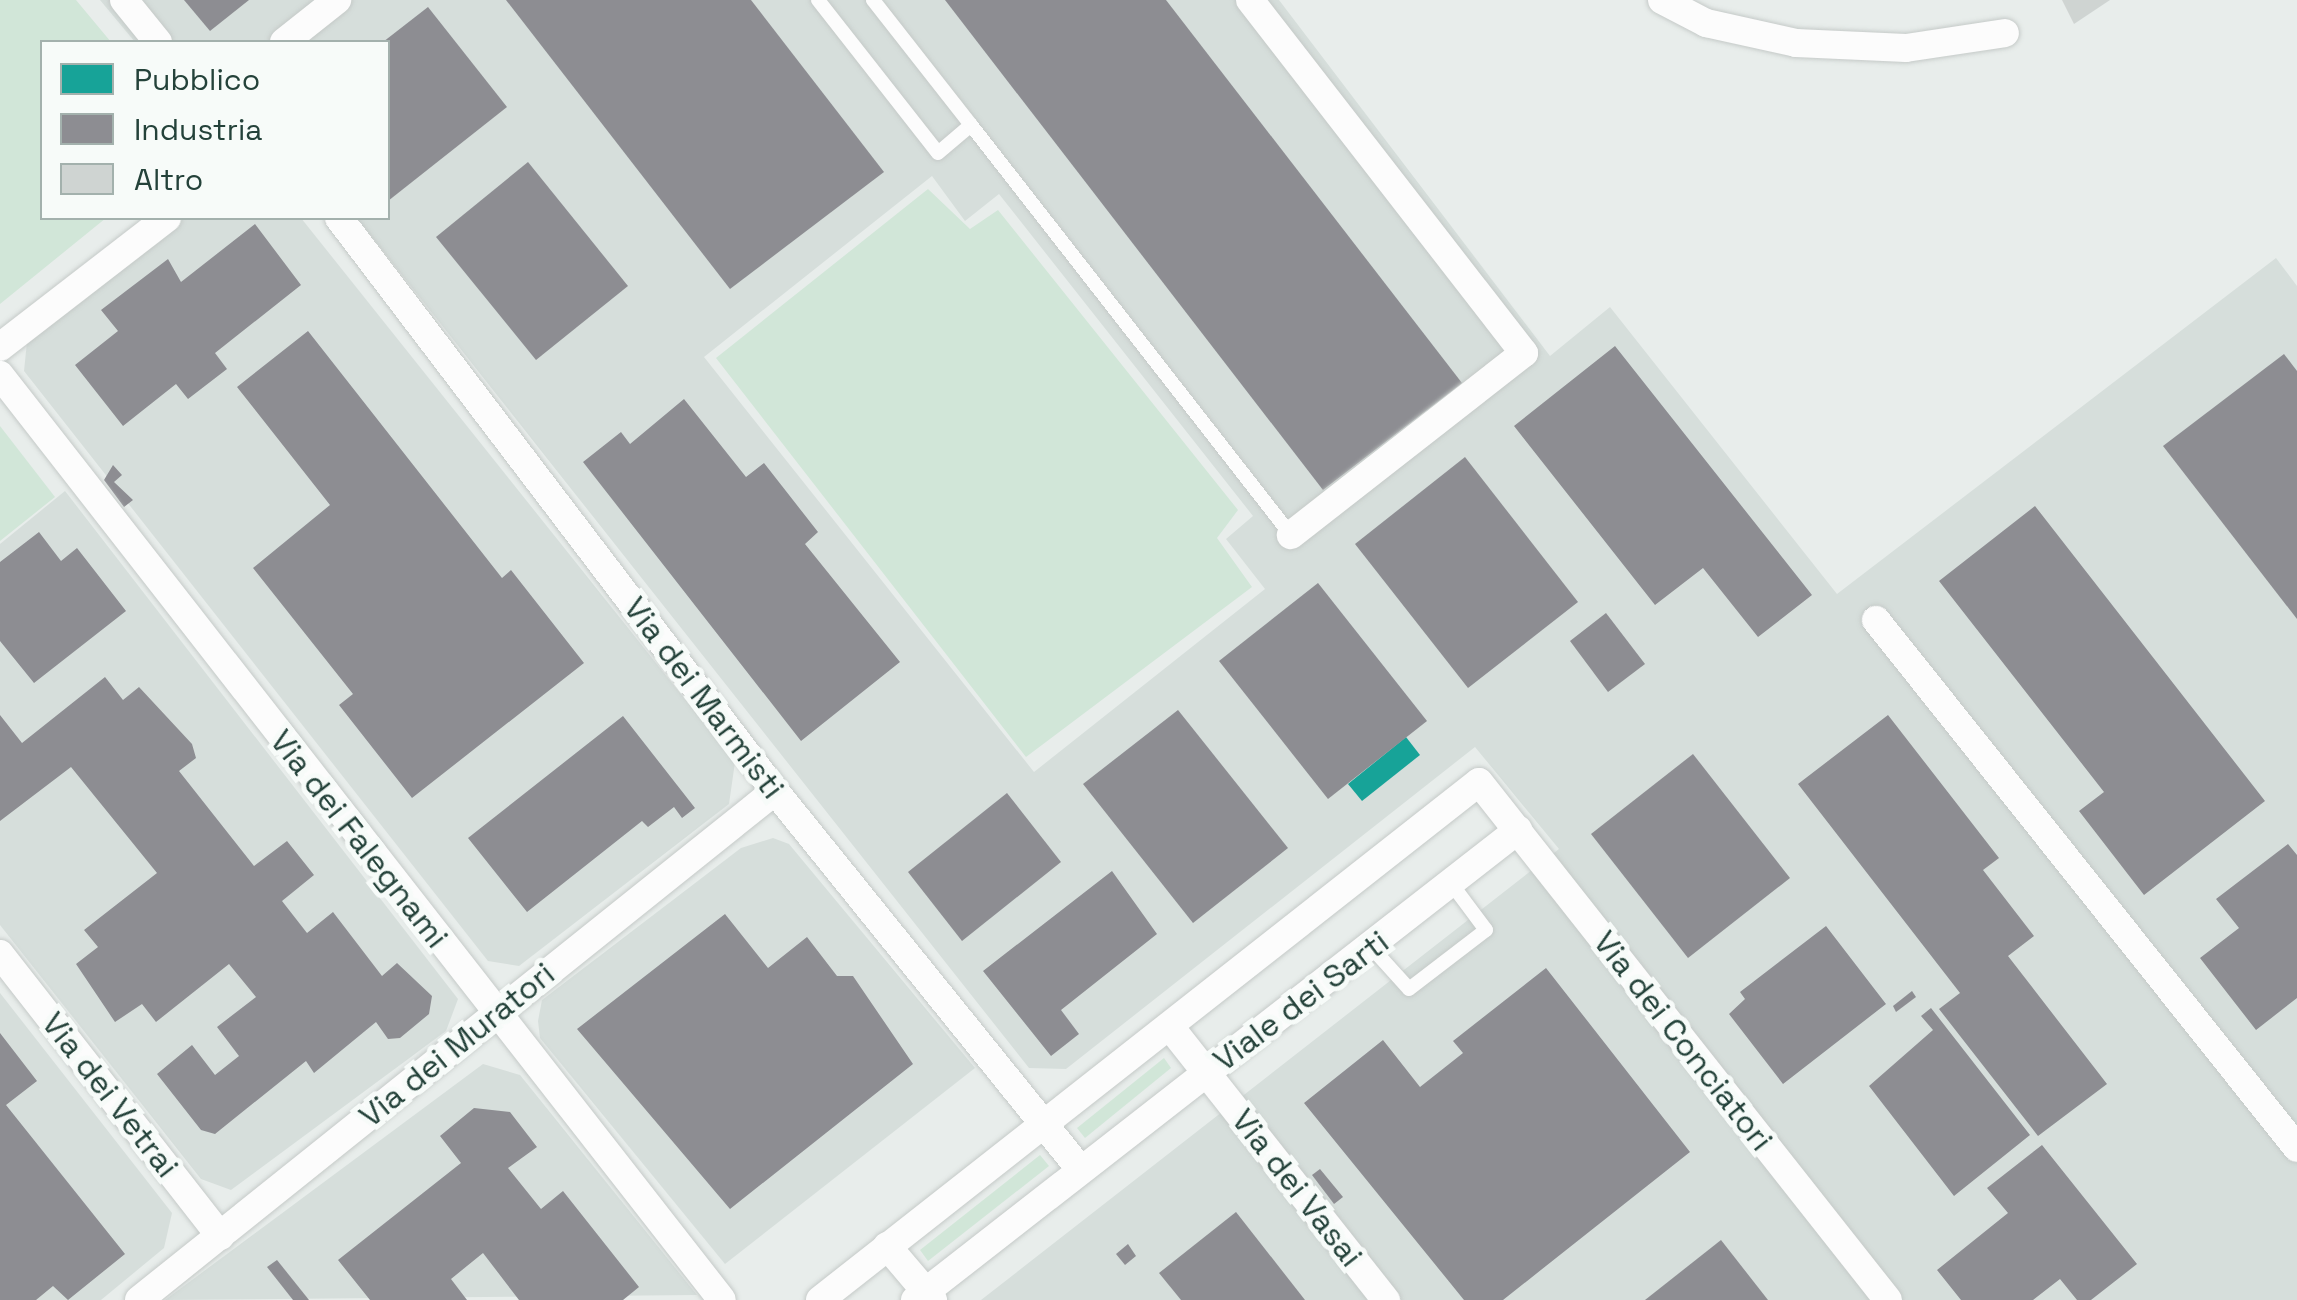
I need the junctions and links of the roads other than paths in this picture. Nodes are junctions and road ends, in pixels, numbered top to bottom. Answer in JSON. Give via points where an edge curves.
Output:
{"nodes":[{"id":1,"x":124,"y":0,"type":"edge"},
{"id":2,"x":337,"y":0,"type":"edge"},
{"id":3,"x":818,"y":0,"type":"edge"},
{"id":4,"x":874,"y":0,"type":"edge"},
{"id":5,"x":1250,"y":0,"type":"edge"},
{"id":6,"x":1662,"y":0,"type":"edge"},
{"id":7,"x":2005,"y":33,"type":"dead end"},
{"id":8,"x":156,"y":40,"type":"edge"},
{"id":9,"x":287,"y":40,"type":"edge"},
{"id":10,"x":970,"y":126,"type":"junction"},
{"id":11,"x":164,"y":220,"type":"edge"},
{"id":12,"x":341,"y":220,"type":"edge"},
{"id":13,"x":0,"y":347,"type":"edge"},
{"id":14,"x":0,"y":375,"type":"edge"},
{"id":15,"x":1291,"y":535,"type":"joint"},
{"id":16,"x":1876,"y":620,"type":"dead end"},
{"id":17,"x":1479,"y":782,"type":"joint"},
{"id":18,"x":775,"y":791,"type":"junction"},
{"id":19,"x":1518,"y":830,"type":"junction"},
{"id":20,"x":1454,"y":887,"type":"junction"},
{"id":21,"x":1372,"y":948,"type":"junction"},
{"id":22,"x":0,"y":954,"type":"edge"},
{"id":23,"x":496,"y":1014,"type":"junction"},
{"id":24,"x":1171,"y":1028,"type":"junction"},
{"id":25,"x":1206,"y":1072,"type":"junction"},
{"id":26,"x":1046,"y":1123,"type":"junction"},
{"id":27,"x":2297,"y":1148,"type":"edge"},
{"id":28,"x":1080,"y":1169,"type":"junction"},
{"id":29,"x":220,"y":1236,"type":"junction"},
{"id":30,"x":888,"y":1246,"type":"junction"},
{"id":31,"x":925,"y":1297,"type":"edge"},
{"id":32,"x":139,"y":1300,"type":"edge"},
{"id":33,"x":722,"y":1300,"type":"edge"},
{"id":34,"x":820,"y":1300,"type":"edge"},
{"id":35,"x":1386,"y":1300,"type":"edge"},
{"id":36,"x":1888,"y":1300,"type":"edge"}],
"edges":[{"from":1,"to":8,"type":"street"},
{"from":2,"to":9,"type":"street"},
{"from":3,"to":10,"type":"lane","via":[[938,153]]},
{"from":4,"to":10,"type":"lane"},
{"from":5,"to":15,"type":"street","via":[[1524,353]]},
{"from":6,"to":7,"type":"street","via":[[1706,23],[1796,43],[1932,47]]},
{"from":10,"to":15,"type":"lane"},
{"from":11,"to":13,"type":"street"},
{"from":12,"to":18,"type":"street","name":"Via dei Marmisti"},
{"from":14,"to":23,"type":"street","name":"Via dei Falegnami"},
{"from":16,"to":27,"type":"street"},
{"from":17,"to":19,"type":"street","name":"Via dei Conciatori"},
{"from":17,"to":24,"type":"street","name":"Viale dei Sarti"},
{"from":18,"to":23,"type":"street","name":"Via dei Muratori"},
{"from":18,"to":26,"type":"street","name":"Via dei Marmisti"},
{"from":19,"to":20,"type":"street","name":"Viale dei Sarti"},
{"from":19,"to":36,"type":"street","name":"Via dei Conciatori"},
{"from":20,"to":21,"type":"street","name":"Viale dei Sarti"},
{"from":20,"to":21,"type":"lane","via":[[1486,930],[1424,978],[1409,989]]},
{"from":21,"to":25,"type":"street","name":"Viale dei Sarti"},
{"from":22,"to":29,"type":"street","name":"Via dei Vetrai"},
{"from":23,"to":29,"type":"street","name":"Via dei Muratori"},
{"from":23,"to":33,"type":"street","name":"Via dei Falegnami"},
{"from":24,"to":25,"type":"street","name":"Via dei Vasai"},
{"from":24,"to":26,"type":"street","name":"Viale dei Sarti"},
{"from":25,"to":28,"type":"street","name":"Viale dei Sarti"},
{"from":25,"to":35,"type":"street","name":"Via dei Vasai"},
{"from":26,"to":28,"type":"street","name":"Via dei Marmisti"},
{"from":26,"to":30,"type":"street","name":"Viale dei Sarti"},
{"from":28,"to":31,"type":"street","name":"Viale dei Sarti"},
{"from":29,"to":32,"type":"street","name":"Via dei Muratori"},
{"from":30,"to":31,"type":"street"},
{"from":30,"to":34,"type":"street","name":"Viale dei Sarti"}]}
